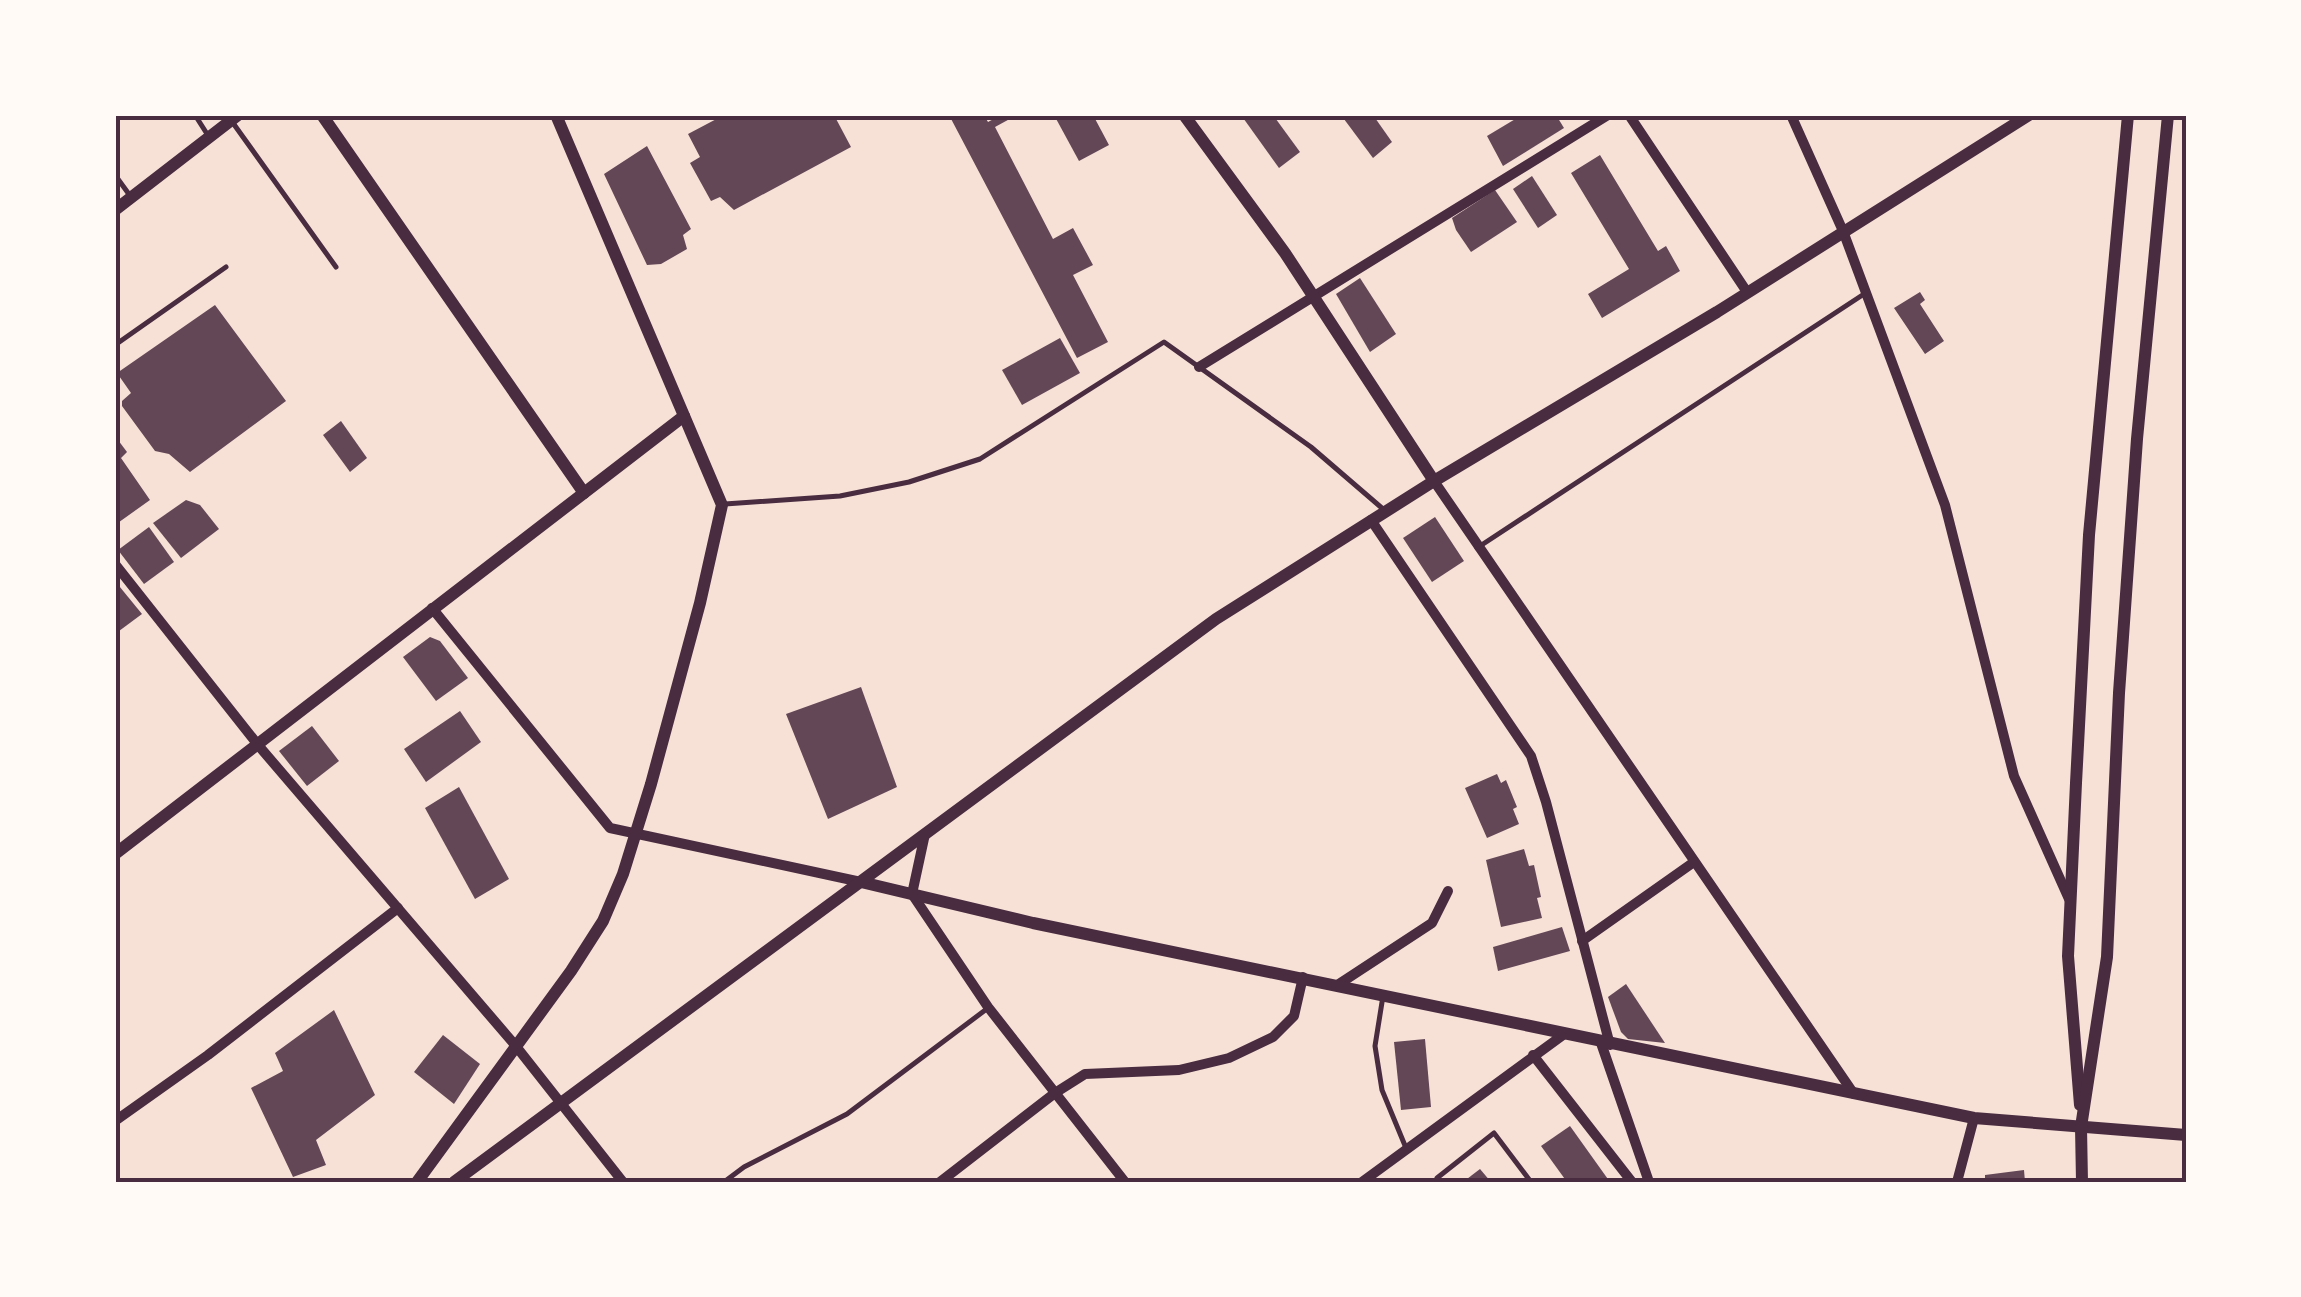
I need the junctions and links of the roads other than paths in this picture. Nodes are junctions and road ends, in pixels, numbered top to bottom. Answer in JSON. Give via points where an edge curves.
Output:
{"nodes":[{"id":1,"x":195,"y":115,"type":"edge"},
{"id":2,"x":322,"y":115,"type":"edge"},
{"id":3,"x":556,"y":115,"type":"edge"},
{"id":4,"x":1184,"y":115,"type":"edge"},
{"id":5,"x":1608,"y":115,"type":"edge"},
{"id":6,"x":1629,"y":115,"type":"edge"},
{"id":7,"x":1791,"y":115,"type":"edge"},
{"id":8,"x":2029,"y":115,"type":"edge"},
{"id":9,"x":2128,"y":115,"type":"edge"},
{"id":10,"x":2168,"y":115,"type":"edge"},
{"id":11,"x":235,"y":118,"type":"edge"},
{"id":12,"x":209,"y":137,"type":"junction"},
{"id":13,"x":115,"y":176,"type":"edge"},
{"id":14,"x":132,"y":197,"type":"junction"},
{"id":15,"x":115,"y":210,"type":"edge"},
{"id":16,"x":1843,"y":231,"type":"junction"},
{"id":17,"x":336,"y":267,"type":"dead end"},
{"id":18,"x":226,"y":268,"type":"dead end"},
{"id":19,"x":1747,"y":292,"type":"junction"},
{"id":20,"x":1864,"y":294,"type":"junction"},
{"id":21,"x":1313,"y":297,"type":"junction"},
{"id":22,"x":115,"y":345,"type":"edge"},
{"id":23,"x":1199,"y":367,"type":"junction"},
{"id":24,"x":684,"y":416,"type":"junction"},
{"id":25,"x":1434,"y":481,"type":"junction"},
{"id":26,"x":584,"y":492,"type":"junction"},
{"id":27,"x":722,"y":504,"type":"junction"},
{"id":28,"x":1385,"y":511,"type":"junction"},
{"id":29,"x":1370,"y":520,"type":"junction"},
{"id":30,"x":1477,"y":548,"type":"junction"},
{"id":31,"x":115,"y":564,"type":"edge"},
{"id":32,"x":432,"y":608,"type":"junction"},
{"id":33,"x":258,"y":745,"type":"junction"},
{"id":34,"x":636,"y":832,"type":"junction"},
{"id":35,"x":925,"y":834,"type":"junction"},
{"id":36,"x":115,"y":854,"type":"edge"},
{"id":37,"x":1694,"y":862,"type":"junction"},
{"id":38,"x":861,"y":882,"type":"junction"},
{"id":39,"x":1448,"y":891,"type":"dead end"},
{"id":40,"x":912,"y":894,"type":"junction"},
{"id":41,"x":2071,"y":902,"type":"junction"},
{"id":42,"x":398,"y":908,"type":"junction"},
{"id":43,"x":1582,"y":941,"type":"junction"},
{"id":44,"x":1303,"y":977,"type":"junction"},
{"id":45,"x":1339,"y":984,"type":"junction"},
{"id":46,"x":1384,"y":993,"type":"junction"},
{"id":47,"x":988,"y":1007,"type":"junction"},
{"id":48,"x":1563,"y":1034,"type":"junction"},
{"id":49,"x":1606,"y":1044,"type":"junction"},
{"id":50,"x":515,"y":1046,"type":"junction"},
{"id":51,"x":1534,"y":1055,"type":"junction"},
{"id":52,"x":1054,"y":1093,"type":"junction"},
{"id":53,"x":1854,"y":1094,"type":"junction"},
{"id":54,"x":559,"y":1104,"type":"junction"},
{"id":55,"x":1974,"y":1118,"type":"junction"},
{"id":56,"x":115,"y":1121,"type":"edge"},
{"id":57,"x":2082,"y":1127,"type":"junction"},
{"id":58,"x":2186,"y":1136,"type":"edge"},
{"id":59,"x":1406,"y":1148,"type":"junction"},
{"id":60,"x":473,"y":1168,"type":"junction"},
{"id":61,"x":1437,"y":1178,"type":"dead end"},
{"id":62,"x":417,"y":1182,"type":"edge"},
{"id":63,"x":444,"y":1182,"type":"edge"},
{"id":64,"x":454,"y":1182,"type":"edge"},
{"id":65,"x":624,"y":1182,"type":"edge"},
{"id":66,"x":724,"y":1182,"type":"edge"},
{"id":67,"x":940,"y":1182,"type":"edge"},
{"id":68,"x":1125,"y":1182,"type":"edge"},
{"id":69,"x":1362,"y":1182,"type":"edge"},
{"id":70,"x":1531,"y":1182,"type":"edge"},
{"id":71,"x":1632,"y":1182,"type":"edge"},
{"id":72,"x":1649,"y":1182,"type":"edge"},
{"id":73,"x":1957,"y":1182,"type":"edge"},
{"id":74,"x":2082,"y":1182,"type":"edge"}],
"edges":[{"from":1,"to":12,"type":"lane"},
{"from":2,"to":26,"type":"street"},
{"from":3,"to":24,"type":"street"},
{"from":4,"to":21,"type":"street"},
{"from":5,"to":21,"type":"street"},
{"from":6,"to":19,"type":"street"},
{"from":7,"to":16,"type":"street"},
{"from":8,"to":16,"type":"street"},
{"from":9,"to":41,"type":"street","via":[[2089,535]]},
{"from":10,"to":57,"type":"street","via":[[2136,439],[2108,957]]},
{"from":11,"to":12,"type":"street"},
{"from":11,"to":17,"type":"lane"},
{"from":12,"to":14,"type":"street"},
{"from":13,"to":14,"type":"lane"},
{"from":14,"to":15,"type":"street"},
{"from":16,"to":19,"type":"street"},
{"from":16,"to":20,"type":"street"},
{"from":18,"to":22,"type":"lane"},
{"from":19,"to":25,"type":"street"},
{"from":20,"to":30,"type":"lane"},
{"from":20,"to":41,"type":"street","via":[[1945,505],[2014,776]]},
{"from":21,"to":23,"type":"street"},
{"from":21,"to":25,"type":"street"},
{"from":23,"to":27,"type":"lane","via":[[1164,342],[980,460],[840,496]]},
{"from":23,"to":28,"type":"lane","via":[[1311,447]]},
{"from":24,"to":26,"type":"street"},
{"from":24,"to":27,"type":"street"},
{"from":25,"to":28,"type":"street"},
{"from":25,"to":30,"type":"street"},
{"from":26,"to":32,"type":"street"},
{"from":27,"to":34,"type":"street"},
{"from":28,"to":29,"type":"street"},
{"from":29,"to":35,"type":"street","via":[[1216,619]]},
{"from":29,"to":43,"type":"street","via":[[1531,756]]},
{"from":30,"to":37,"type":"street"},
{"from":31,"to":33,"type":"street"},
{"from":32,"to":33,"type":"street"},
{"from":32,"to":34,"type":"street","via":[[610,828]]},
{"from":33,"to":36,"type":"street"},
{"from":33,"to":42,"type":"street"},
{"from":34,"to":38,"type":"street"},
{"from":34,"to":50,"type":"street","via":[[603,921]]},
{"from":35,"to":38,"type":"street"},
{"from":35,"to":40,"type":"street"},
{"from":37,"to":43,"type":"street"},
{"from":37,"to":53,"type":"street"},
{"from":38,"to":40,"type":"street"},
{"from":38,"to":54,"type":"street"},
{"from":39,"to":45,"type":"street","via":[[1432,923]]},
{"from":40,"to":44,"type":"street"},
{"from":40,"to":47,"type":"street"},
{"from":41,"to":57,"type":"street","via":[[2068,956]]},
{"from":42,"to":50,"type":"street"},
{"from":42,"to":56,"type":"street"},
{"from":43,"to":49,"type":"street"},
{"from":44,"to":45,"type":"street"},
{"from":44,"to":52,"type":"street","via":[[1294,1016],[1273,1037],[1229,1058],[1179,1070],[1085,1074]]},
{"from":45,"to":46,"type":"street"},
{"from":46,"to":48,"type":"street"},
{"from":46,"to":59,"type":"lane","via":[[1375,1046],[1382,1090]]},
{"from":47,"to":52,"type":"street"},
{"from":47,"to":66,"type":"lane","via":[[847,1114]]},
{"from":48,"to":49,"type":"street"},
{"from":48,"to":51,"type":"street"},
{"from":49,"to":53,"type":"street"},
{"from":49,"to":72,"type":"street"},
{"from":50,"to":54,"type":"street"},
{"from":50,"to":62,"type":"street"},
{"from":51,"to":59,"type":"street"},
{"from":51,"to":71,"type":"street"},
{"from":52,"to":67,"type":"street"},
{"from":52,"to":68,"type":"street"},
{"from":53,"to":55,"type":"street"},
{"from":54,"to":60,"type":"street"},
{"from":54,"to":65,"type":"street"},
{"from":55,"to":57,"type":"street"},
{"from":55,"to":73,"type":"street"},
{"from":57,"to":58,"type":"street"},
{"from":57,"to":74,"type":"street"},
{"from":59,"to":69,"type":"street"},
{"from":60,"to":63,"type":"street"},
{"from":60,"to":64,"type":"street"},
{"from":61,"to":70,"type":"lane","via":[[1494,1133]]}]}
